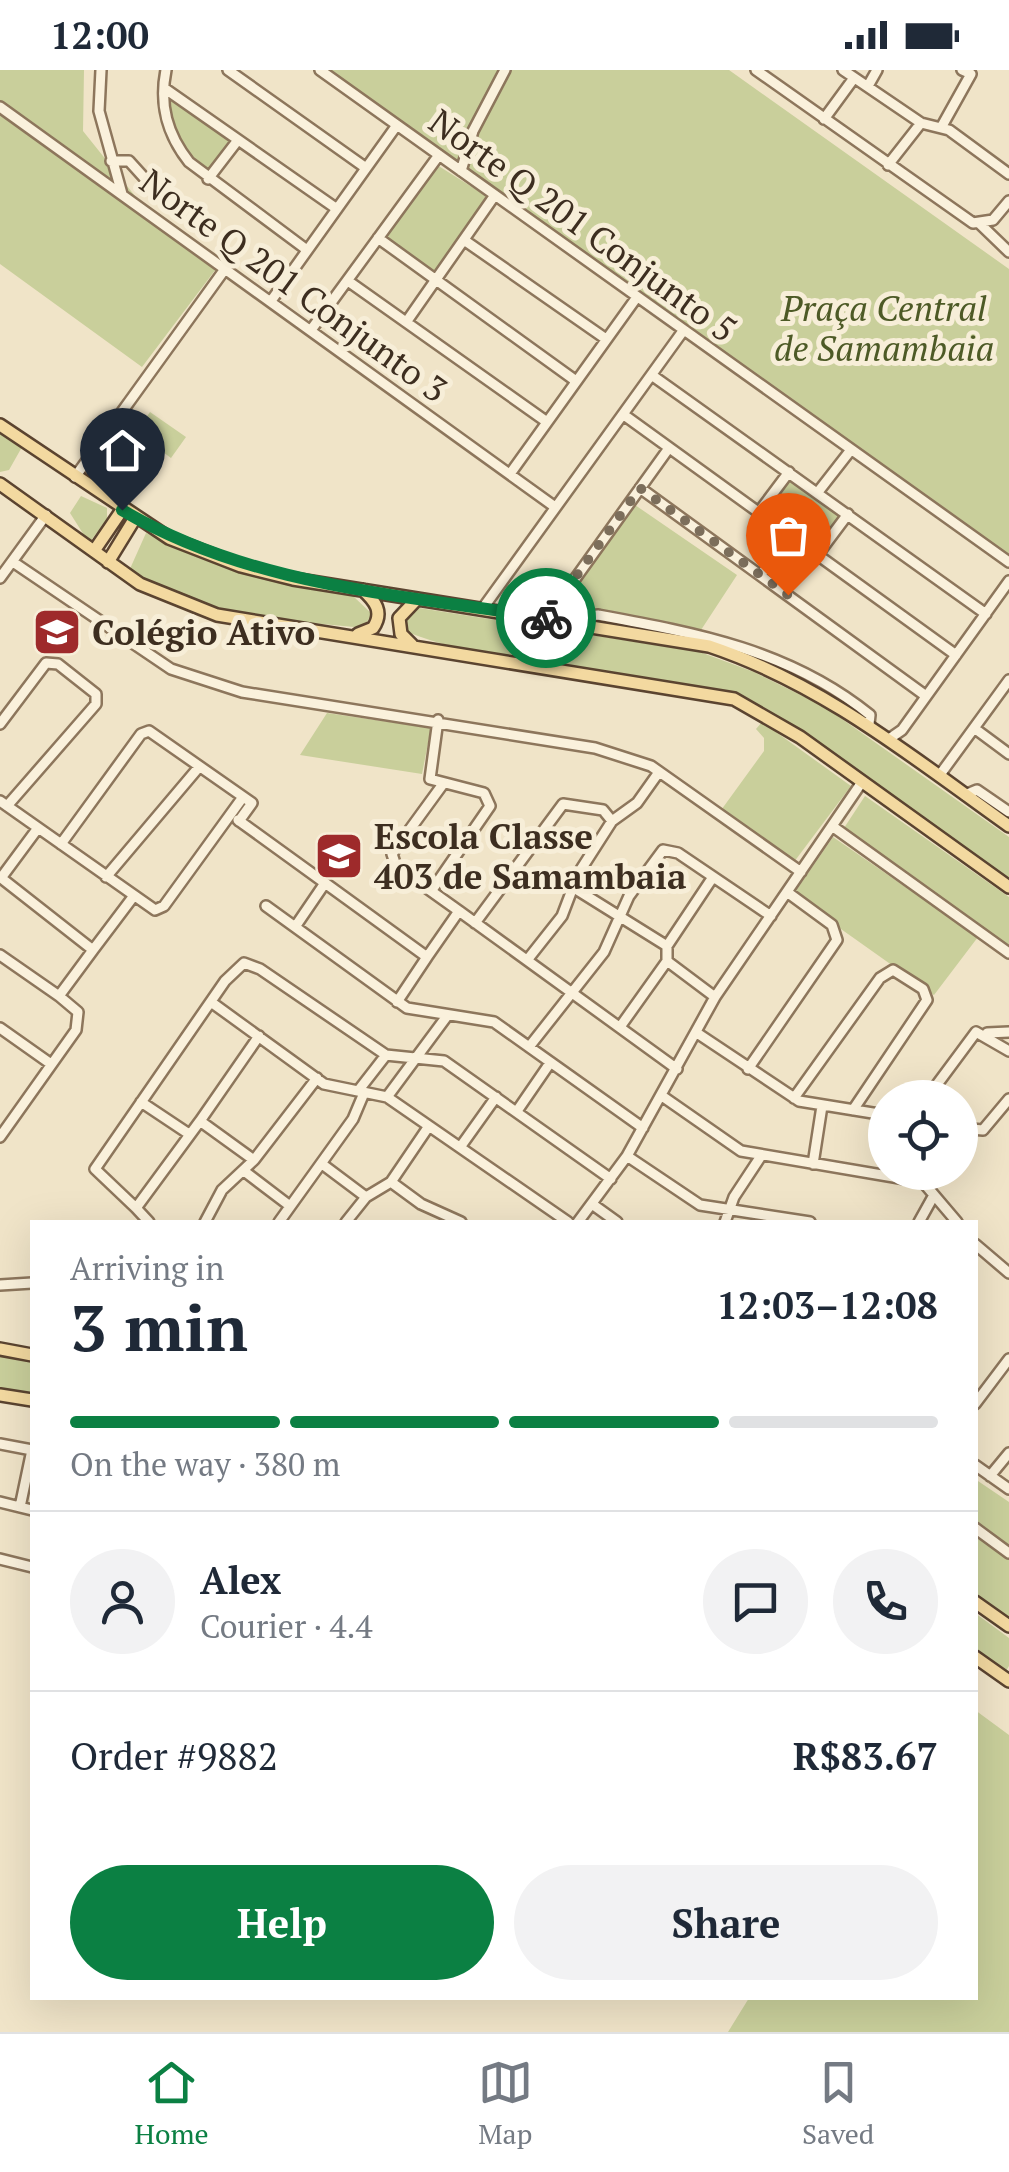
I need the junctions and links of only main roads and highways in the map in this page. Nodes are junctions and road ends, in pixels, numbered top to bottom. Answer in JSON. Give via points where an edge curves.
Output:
{"nodes":[{"id":1,"x":0,"y":425,"type":"edge"},
{"id":2,"x":0,"y":484,"type":"edge"},
{"id":3,"x":122,"y":510,"type":"junction"},
{"id":4,"x":134,"y":518,"type":"junction"},
{"id":5,"x":94,"y":552,"type":"junction"},
{"id":6,"x":108,"y":562,"type":"junction"},
{"id":7,"x":361,"y":588,"type":"junction"},
{"id":8,"x":416,"y":599,"type":"junction"},
{"id":9,"x":354,"y":636,"type":"junction"},
{"id":10,"x":412,"y":645,"type":"junction"},
{"id":11,"x":1009,"y":826,"type":"edge"},
{"id":12,"x":1009,"y":888,"type":"edge"},
{"id":13,"x":0,"y":1349,"type":"edge"},
{"id":14,"x":30,"y":1354,"type":"edge"},
{"id":15,"x":0,"y":1394,"type":"edge"},
{"id":16,"x":30,"y":1400,"type":"edge"},
{"id":17,"x":978,"y":1604,"type":"edge"},
{"id":18,"x":1009,"y":1626,"type":"edge"},
{"id":19,"x":978,"y":1658,"type":"edge"},
{"id":20,"x":1009,"y":1681,"type":"edge"}],
"edges":[{"from":1,"to":3,"type":"main road"},
{"from":2,"to":5,"type":"main road"},
{"from":3,"to":4,"type":"main road"},
{"from":3,"to":5,"type":"main road"},
{"from":4,"to":6,"type":"main road"},
{"from":4,"to":7,"type":"main road","via":[[241,566]]},
{"from":5,"to":6,"type":"main road"},
{"from":6,"to":9,"type":"main road","via":[[175,601],[216,614]]},
{"from":7,"to":8,"type":"main road"},
{"from":7,"to":9,"type":"main road","via":[[378,616],[373,628]]},
{"from":8,"to":10,"type":"main road","via":[[399,618]]},
{"from":8,"to":11,"type":"main road","via":[[739,656],[869,724]]},
{"from":9,"to":10,"type":"main road"},
{"from":10,"to":12,"type":"main road","via":[[734,699]]},
{"from":13,"to":14,"type":"main road"},
{"from":15,"to":16,"type":"main road"},
{"from":17,"to":18,"type":"main road"},
{"from":19,"to":20,"type":"main road"}]}
